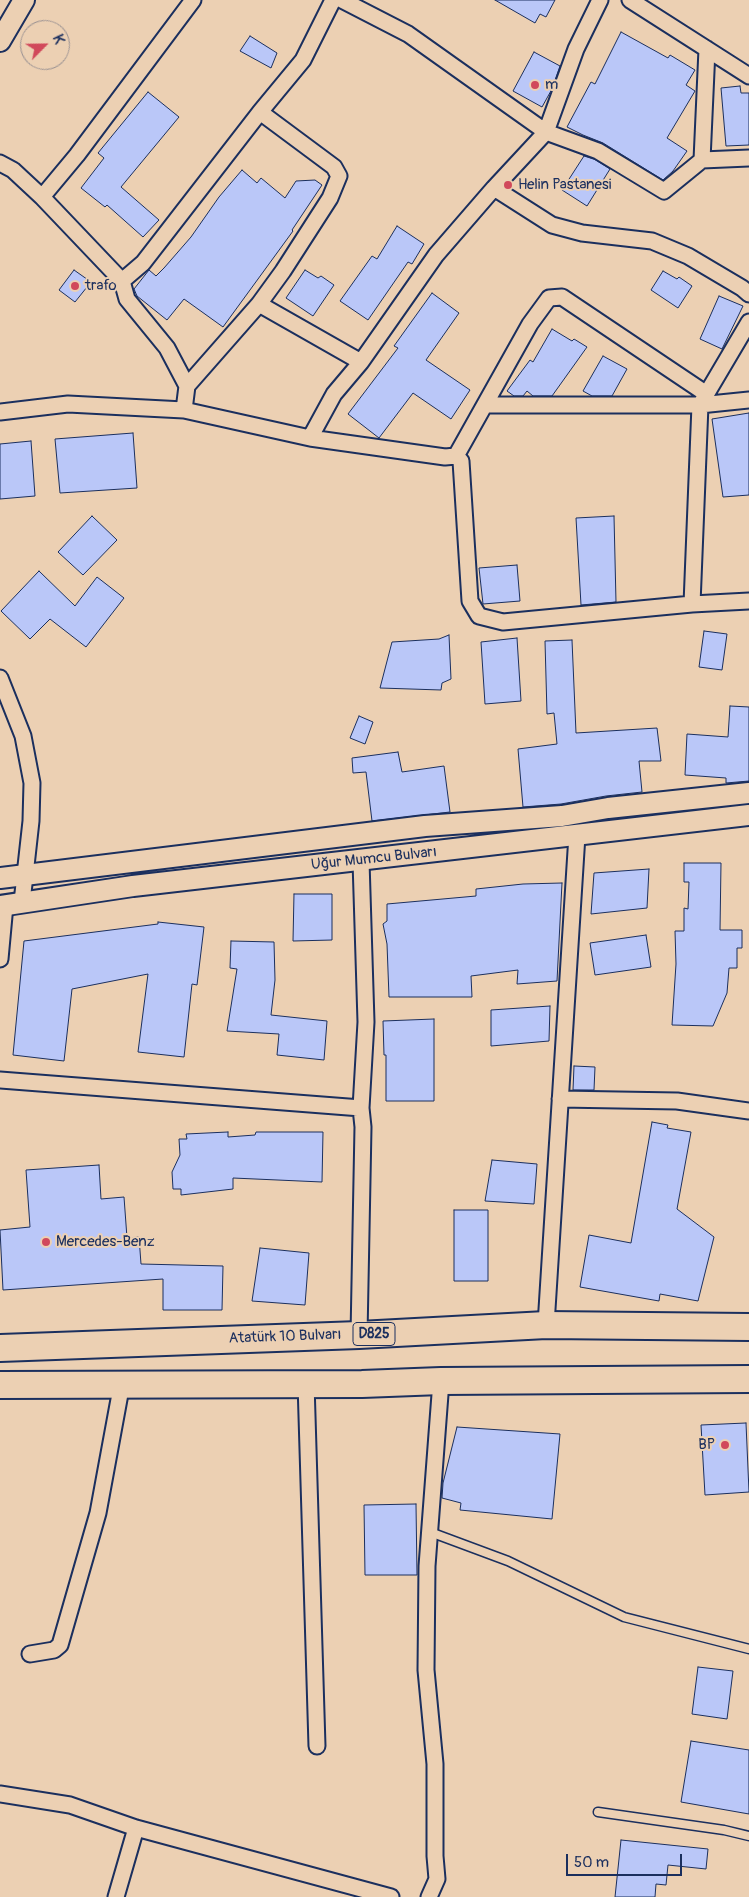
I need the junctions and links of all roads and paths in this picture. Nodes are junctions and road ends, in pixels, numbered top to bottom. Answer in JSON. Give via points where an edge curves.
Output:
{"nodes":[{"id":1,"x":24,"y":0,"type":"edge"},
{"id":2,"x":193,"y":0,"type":"edge"},
{"id":3,"x":333,"y":0,"type":"edge"},
{"id":4,"x":342,"y":0,"type":"edge"},
{"id":5,"x":600,"y":0,"type":"edge"},
{"id":6,"x":630,"y":0,"type":"edge"},
{"id":7,"x":2,"y":32,"type":"edge"},
{"id":8,"x":707,"y":49,"type":"junction"},
{"id":9,"x":749,"y":76,"type":"edge"},
{"id":10,"x":260,"y":112,"type":"junction"},
{"id":11,"x":546,"y":132,"type":"junction"},
{"id":12,"x":749,"y":158,"type":"edge"},
{"id":13,"x":702,"y":160,"type":"junction"},
{"id":14,"x":0,"y":163,"type":"edge"},
{"id":15,"x":494,"y":188,"type":"junction"},
{"id":16,"x":42,"y":197,"type":"junction"},
{"id":17,"x":122,"y":281,"type":"junction"},
{"id":18,"x":749,"y":294,"type":"edge"},
{"id":19,"x":259,"y":304,"type":"junction"},
{"id":20,"x":749,"y":322,"type":"edge"},
{"id":21,"x":361,"y":362,"type":"junction"},
{"id":22,"x":187,"y":386,"type":"junction"},
{"id":23,"x":702,"y":399,"type":"junction"},
{"id":24,"x":749,"y":400,"type":"edge"},
{"id":25,"x":486,"y":404,"type":"junction"},
{"id":26,"x":184,"y":410,"type":"junction"},
{"id":27,"x":0,"y":412,"type":"edge"},
{"id":28,"x":310,"y":438,"type":"junction"},
{"id":29,"x":456,"y":456,"type":"junction"},
{"id":30,"x":749,"y":601,"type":"edge"},
{"id":31,"x":692,"y":604,"type":"junction"},
{"id":32,"x":0,"y":678,"type":"edge"},
{"id":33,"x":749,"y":793,"type":"edge"},
{"id":34,"x":749,"y":815,"type":"edge"},
{"id":35,"x":577,"y":835,"type":"junction"},
{"id":36,"x":361,"y":861,"type":"junction"},
{"id":37,"x":25,"y":874,"type":"junction"},
{"id":38,"x":0,"y":878,"type":"edge"},
{"id":39,"x":9,"y":904,"type":"edge"},
{"id":40,"x":0,"y":959,"type":"edge"},
{"id":41,"x":0,"y":1080,"type":"edge"},
{"id":42,"x":560,"y":1099,"type":"junction"},
{"id":43,"x":361,"y":1108,"type":"junction"},
{"id":44,"x":749,"y":1111,"type":"edge"},
{"id":45,"x":546,"y":1325,"type":"junction"},
{"id":46,"x":749,"y":1327,"type":"edge"},
{"id":47,"x":359,"y":1335,"type":"junction"},
{"id":48,"x":0,"y":1348,"type":"edge"},
{"id":49,"x":749,"y":1379,"type":"edge"},
{"id":50,"x":442,"y":1381,"type":"junction"},
{"id":51,"x":122,"y":1383,"type":"junction"},
{"id":52,"x":306,"y":1383,"type":"junction"},
{"id":53,"x":0,"y":1385,"type":"edge"},
{"id":54,"x":430,"y":1532,"type":"junction"},
{"id":55,"x":749,"y":1649,"type":"edge"},
{"id":56,"x":30,"y":1654,"type":"dead end"},
{"id":57,"x":317,"y":1746,"type":"dead end"},
{"id":58,"x":0,"y":1794,"type":"edge"},
{"id":59,"x":598,"y":1812,"type":"dead end"},
{"id":60,"x":136,"y":1828,"type":"junction"},
{"id":61,"x":749,"y":1836,"type":"edge"},
{"id":62,"x":116,"y":1897,"type":"edge"},
{"id":63,"x":391,"y":1897,"type":"edge"},
{"id":64,"x":429,"y":1897,"type":"edge"}],
"edges":[{"from":1,"to":7,"type":"street"},
{"from":2,"to":16,"type":"street"},
{"from":3,"to":10,"type":"street","via":[[303,60]]},
{"from":4,"to":11,"type":"street","via":[[408,34]]},
{"from":5,"to":11,"type":"street","via":[[576,49]]},
{"from":6,"to":8,"type":"street"},
{"from":8,"to":9,"type":"street"},
{"from":8,"to":13,"type":"street"},
{"from":10,"to":17,"type":"street","via":[[143,263]]},
{"from":10,"to":19,"type":"street","via":[[334,167],[338,176],[330,198]]},
{"from":11,"to":13,"type":"street","via":[[598,151],[664,191]]},
{"from":11,"to":15,"type":"street"},
{"from":12,"to":13,"type":"street"},
{"from":14,"to":16,"type":"street","via":[[13,170]]},
{"from":15,"to":18,"type":"street","via":[[552,226],[652,241],[688,256]]},
{"from":15,"to":21,"type":"street","via":[[436,255]]},
{"from":16,"to":17,"type":"street"},
{"from":17,"to":22,"type":"street","via":[[127,299],[167,348]]},
{"from":19,"to":21,"type":"street"},
{"from":19,"to":22,"type":"street"},
{"from":20,"to":23,"type":"street"},
{"from":21,"to":28,"type":"street","via":[[334,394]]},
{"from":22,"to":26,"type":"street"},
{"from":23,"to":24,"type":"street"},
{"from":23,"to":25,"type":"street"},
{"from":23,"to":25,"type":"street","via":[[562,297],[549,298],[530,324]]},
{"from":23,"to":31,"type":"street"},
{"from":25,"to":29,"type":"street"},
{"from":26,"to":27,"type":"street","via":[[68,404]]},
{"from":26,"to":28,"type":"street"},
{"from":28,"to":29,"type":"street"},
{"from":29,"to":31,"type":"street","via":[[461,461],[470,601],[479,616],[502,622]]},
{"from":30,"to":31,"type":"street"},
{"from":32,"to":37,"type":"street","via":[[23,736],[32,783]]},
{"from":33,"to":37,"type":"street","name":"Uğur Mumcu Bulvarı","via":[[562,816],[426,826]]},
{"from":34,"to":35,"type":"street","name":"Uğur Mumcu Bulvarı"},
{"from":35,"to":36,"type":"street","name":"Uğur Mumcu Bulvarı"},
{"from":35,"to":42,"type":"street"},
{"from":36,"to":39,"type":"street","name":"Uğur Mumcu Bulvarı","via":[[247,872]]},
{"from":36,"to":43,"type":"street","via":[[366,1022]]},
{"from":37,"to":38,"type":"street","name":"Uğur Mumcu Bulvarı"},
{"from":37,"to":39,"type":"street"},
{"from":39,"to":40,"type":"street"},
{"from":41,"to":43,"type":"street"},
{"from":42,"to":44,"type":"street","via":[[677,1101]]},
{"from":42,"to":45,"type":"street"},
{"from":43,"to":47,"type":"street"},
{"from":45,"to":46,"type":"highway","name":"Atatürk 10 Bulvarı","number":"D825"},
{"from":45,"to":47,"type":"highway","name":"Atatürk 10 Bulvarı","number":"D825"},
{"from":47,"to":48,"type":"highway","name":"Atatürk 10 Bulvarı","number":"D825"},
{"from":49,"to":50,"type":"highway"},
{"from":50,"to":52,"type":"highway"},
{"from":50,"to":54,"type":"street"},
{"from":51,"to":52,"type":"highway"},
{"from":51,"to":53,"type":"highway"},
{"from":51,"to":56,"type":"street","via":[[98,1513],[60,1645],[54,1650]]},
{"from":52,"to":57,"type":"street"},
{"from":54,"to":55,"type":"lane","via":[[508,1561],[624,1617]]},
{"from":54,"to":64,"type":"street","via":[[426,1670],[436,1764],[436,1879]]},
{"from":58,"to":60,"type":"street","via":[[70,1805]]},
{"from":59,"to":61,"type":"lane"},
{"from":60,"to":62,"type":"street"},
{"from":60,"to":63,"type":"street"}]}
